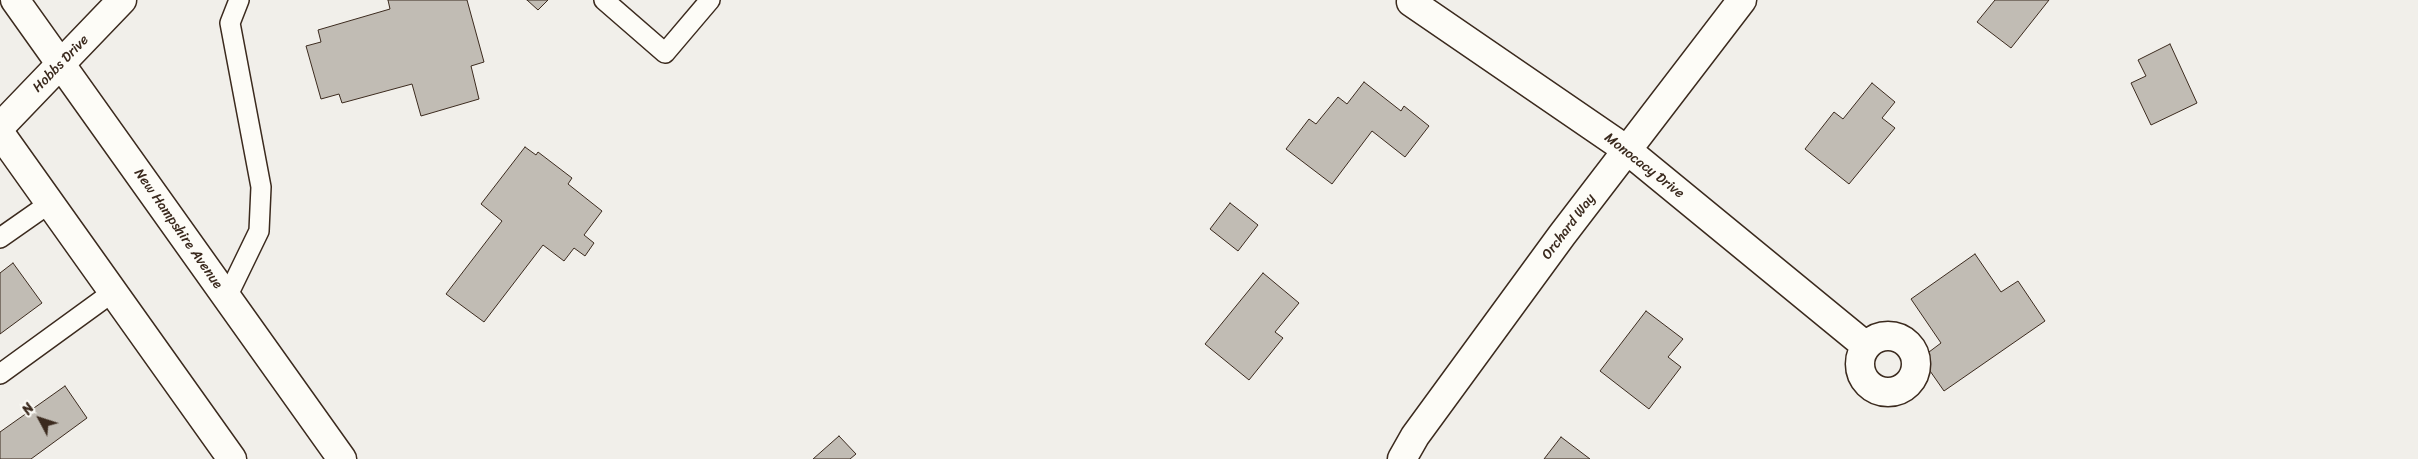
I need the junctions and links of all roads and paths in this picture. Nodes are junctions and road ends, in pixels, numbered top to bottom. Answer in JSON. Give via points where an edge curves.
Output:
{"nodes":[{"id":1,"x":15,"y":0,"type":"edge"},
{"id":2,"x":122,"y":0,"type":"edge"},
{"id":3,"x":240,"y":0,"type":"edge"},
{"id":4,"x":604,"y":0,"type":"edge"},
{"id":5,"x":710,"y":0,"type":"edge"},
{"id":6,"x":1742,"y":0,"type":"edge"},
{"id":7,"x":1411,"y":2,"type":"dead end"},
{"id":8,"x":61,"y":64,"type":"junction"},
{"id":9,"x":0,"y":127,"type":"edge"},
{"id":10,"x":0,"y":133,"type":"edge"},
{"id":11,"x":1627,"y":150,"type":"junction"},
{"id":12,"x":50,"y":203,"type":"junction"},
{"id":13,"x":0,"y":238,"type":"edge"},
{"id":14,"x":113,"y":292,"type":"junction"},
{"id":15,"x":227,"y":297,"type":"junction"},
{"id":16,"x":1866,"y":346,"type":"dead end"},
{"id":17,"x":0,"y":374,"type":"edge"},
{"id":18,"x":232,"y":459,"type":"edge"},
{"id":19,"x":342,"y":459,"type":"edge"},
{"id":20,"x":1402,"y":459,"type":"edge"}],
"edges":[{"from":1,"to":8,"type":"street","name":"New Hampshire Avenue"},
{"from":2,"to":8,"type":"street","name":"Hobbs Drive"},
{"from":3,"to":15,"type":"lane","via":[[230,23],[261,187],[259,232]]},
{"from":4,"to":5,"type":"lane","via":[[665,53]]},
{"from":6,"to":11,"type":"street","name":"Orchard Way"},
{"from":7,"to":11,"type":"street","name":"Monocacy Drive"},
{"from":8,"to":9,"type":"street","name":"Hobbs Drive"},
{"from":8,"to":15,"type":"street","name":"New Hampshire Avenue"},
{"from":10,"to":12,"type":"street"},
{"from":11,"to":16,"type":"street","name":"Monocacy Drive"},
{"from":11,"to":20,"type":"street","name":"Orchard Way","via":[[1421,428]]},
{"from":12,"to":13,"type":"lane"},
{"from":12,"to":14,"type":"street"},
{"from":14,"to":17,"type":"lane"},
{"from":14,"to":18,"type":"street"},
{"from":15,"to":19,"type":"street","name":"New Hampshire Avenue"}]}
